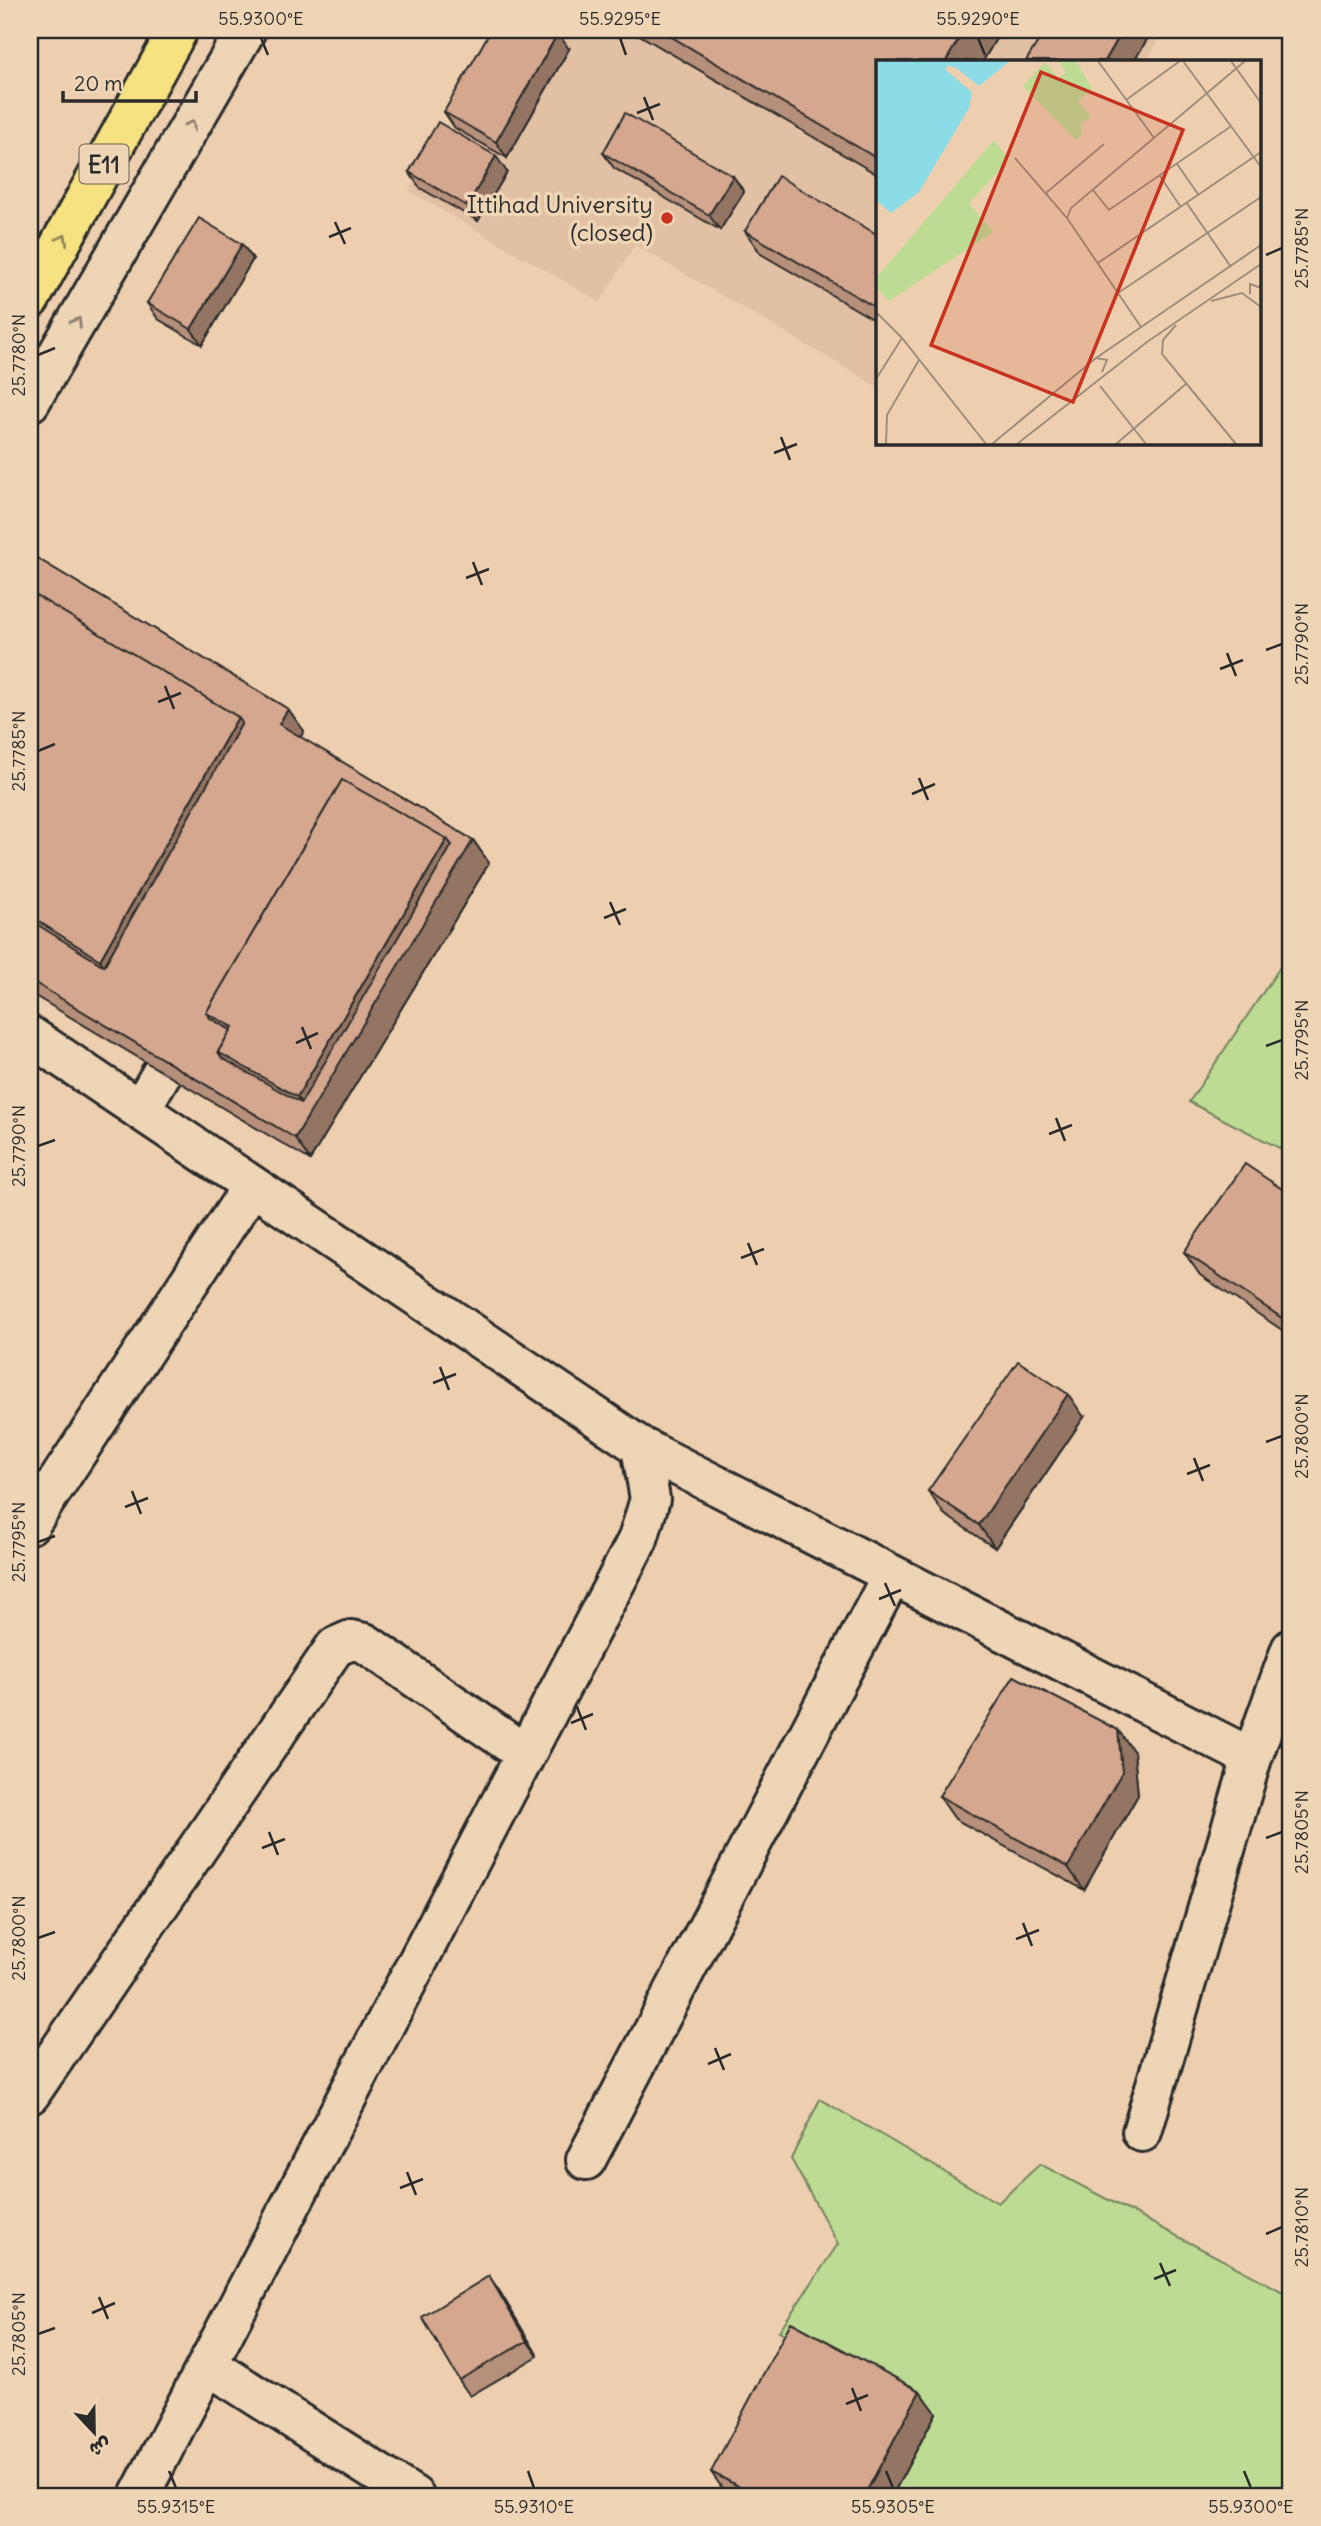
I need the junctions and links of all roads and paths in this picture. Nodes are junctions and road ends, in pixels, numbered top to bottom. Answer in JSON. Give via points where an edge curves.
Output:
{"nodes":[{"id":1,"x":178,"y":30,"type":"edge"},
{"id":2,"x":246,"y":30,"type":"edge"},
{"id":3,"x":30,"y":299,"type":"edge"},
{"id":4,"x":30,"y":402,"type":"edge"},
{"id":5,"x":204,"y":1002,"type":"edge"},
{"id":6,"x":30,"y":1036,"type":"edge"},
{"id":7,"x":140,"y":1110,"type":"junction"},
{"id":8,"x":252,"y":1186,"type":"junction"},
{"id":9,"x":641,"y":1447,"type":"junction"},
{"id":10,"x":30,"y":1524,"type":"edge"},
{"id":11,"x":892,"y":1575,"type":"junction"},
{"id":12,"x":1291,"y":1649,"type":"edge"},
{"id":13,"x":525,"y":1754,"type":"junction"},
{"id":14,"x":1252,"y":1758,"type":"junction"},
{"id":15,"x":31,"y":2088,"type":"edge"},
{"id":16,"x":1142,"y":2132,"type":"dead end"},
{"id":17,"x":586,"y":2160,"type":"dead end"},
{"id":18,"x":208,"y":2365,"type":"junction"},
{"id":19,"x":139,"y":2496,"type":"edge"},
{"id":20,"x":414,"y":2496,"type":"edge"}],
"edges":[{"from":3,"to":1,"type":"main road","number":"E11","one_way":true},
{"from":4,"to":2,"type":"street","one_way":true},
{"from":5,"to":7,"type":"street"},
{"from":6,"to":7,"type":"street"},
{"from":7,"to":8,"type":"street"},
{"from":8,"to":9,"type":"street"},
{"from":8,"to":10,"type":"street"},
{"from":9,"to":11,"type":"street"},
{"from":9,"to":13,"type":"street","via":[[650,1499],[638,1539]]},
{"from":11,"to":14,"type":"street"},
{"from":11,"to":17,"type":"street"},
{"from":12,"to":14,"type":"street"},
{"from":13,"to":15,"type":"street","via":[[365,1643],[351,1640],[335,1647]]},
{"from":13,"to":18,"type":"street"},
{"from":14,"to":16,"type":"street"},
{"from":18,"to":19,"type":"street"},
{"from":18,"to":20,"type":"street"}]}
